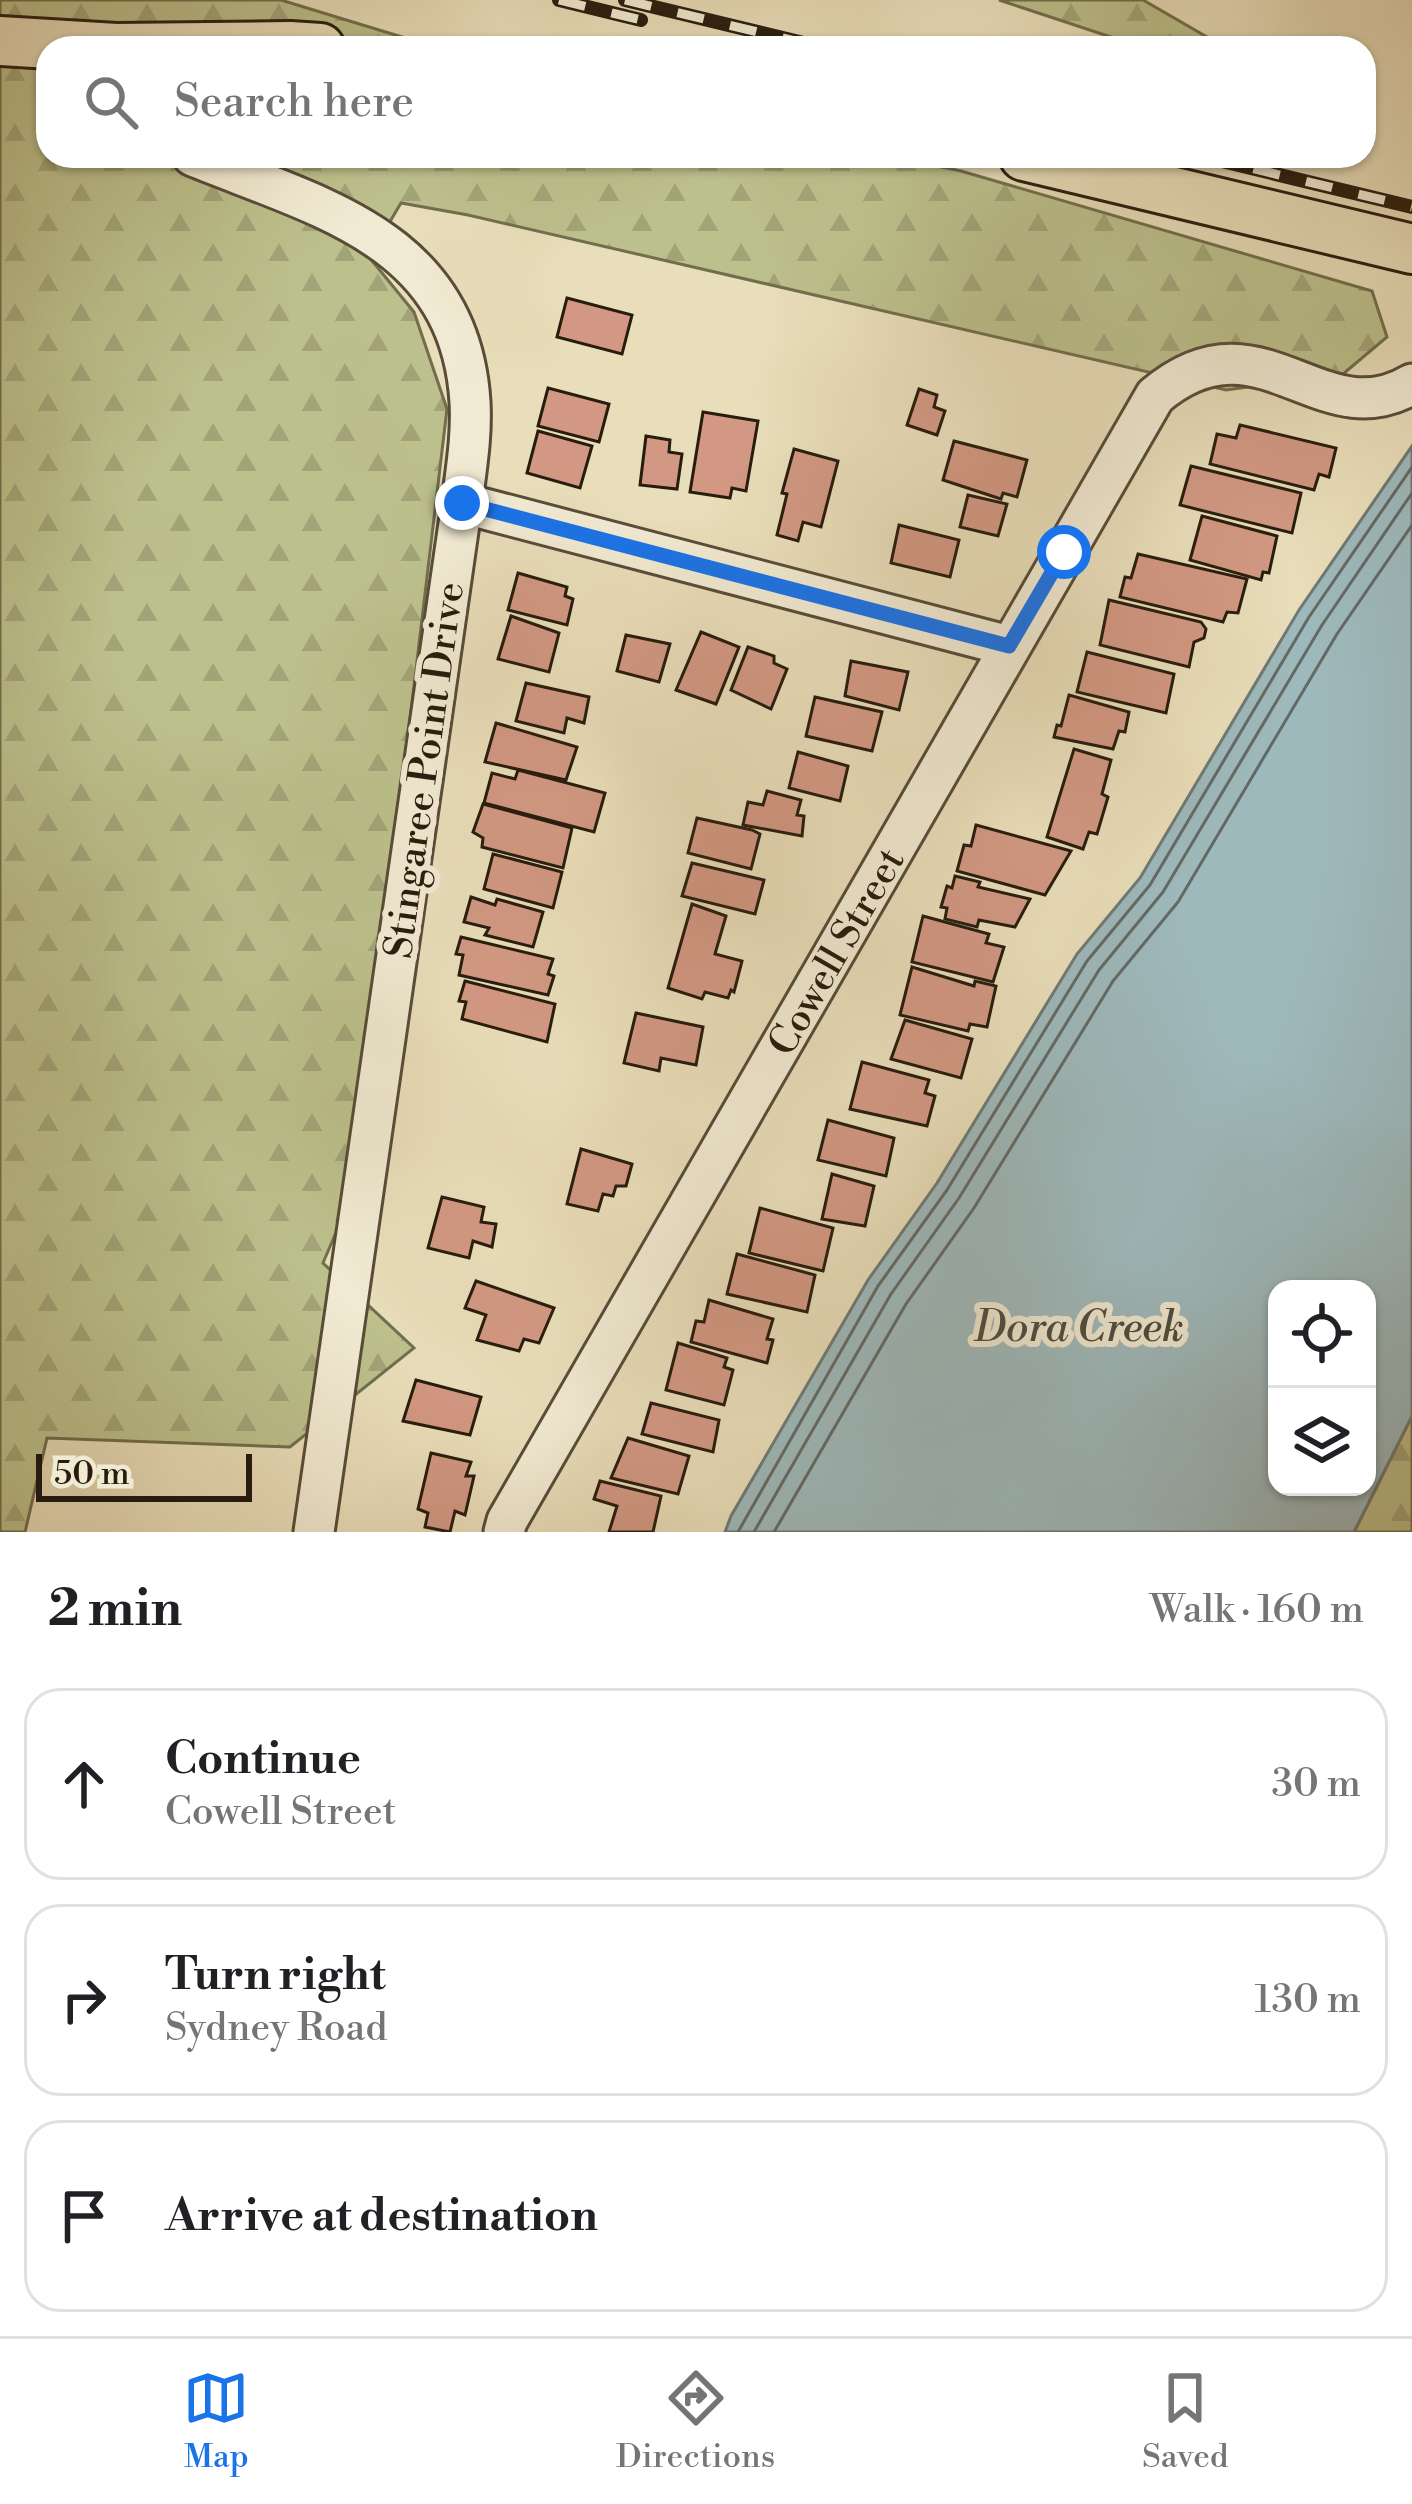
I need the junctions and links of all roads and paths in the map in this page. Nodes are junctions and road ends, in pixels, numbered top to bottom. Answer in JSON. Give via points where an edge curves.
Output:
{"nodes":[{"id":1,"x":0,"y":40,"type":"edge"},
{"id":2,"x":36,"y":42,"type":"edge"},
{"id":3,"x":222,"y":168,"type":"edge"},
{"id":4,"x":1074,"y":168,"type":"edge"},
{"id":5,"x":1410,"y":248,"type":"edge"},
{"id":6,"x":1412,"y":384,"type":"edge"},
{"id":7,"x":462,"y":503,"type":"junction"},
{"id":8,"x":1009,"y":646,"type":"junction"},
{"id":9,"x":314,"y":1532,"type":"edge"},
{"id":10,"x":504,"y":1532,"type":"edge"}],
"edges":[{"from":1,"to":2,"type":"main road"},
{"from":3,"to":7,"type":"street","name":"Stingaree Point Drive","via":[[374,234],[430,289],[466,374]]},
{"from":4,"to":5,"type":"main road"},
{"from":6,"to":8,"type":"street","name":"Cowell Street","via":[[1365,399],[1237,362],[1176,379],[1139,420]]},
{"from":7,"to":8,"type":"street"},
{"from":7,"to":9,"type":"street","name":"Stingaree Point Drive"},
{"from":8,"to":10,"type":"street","name":"Cowell Street"}]}
